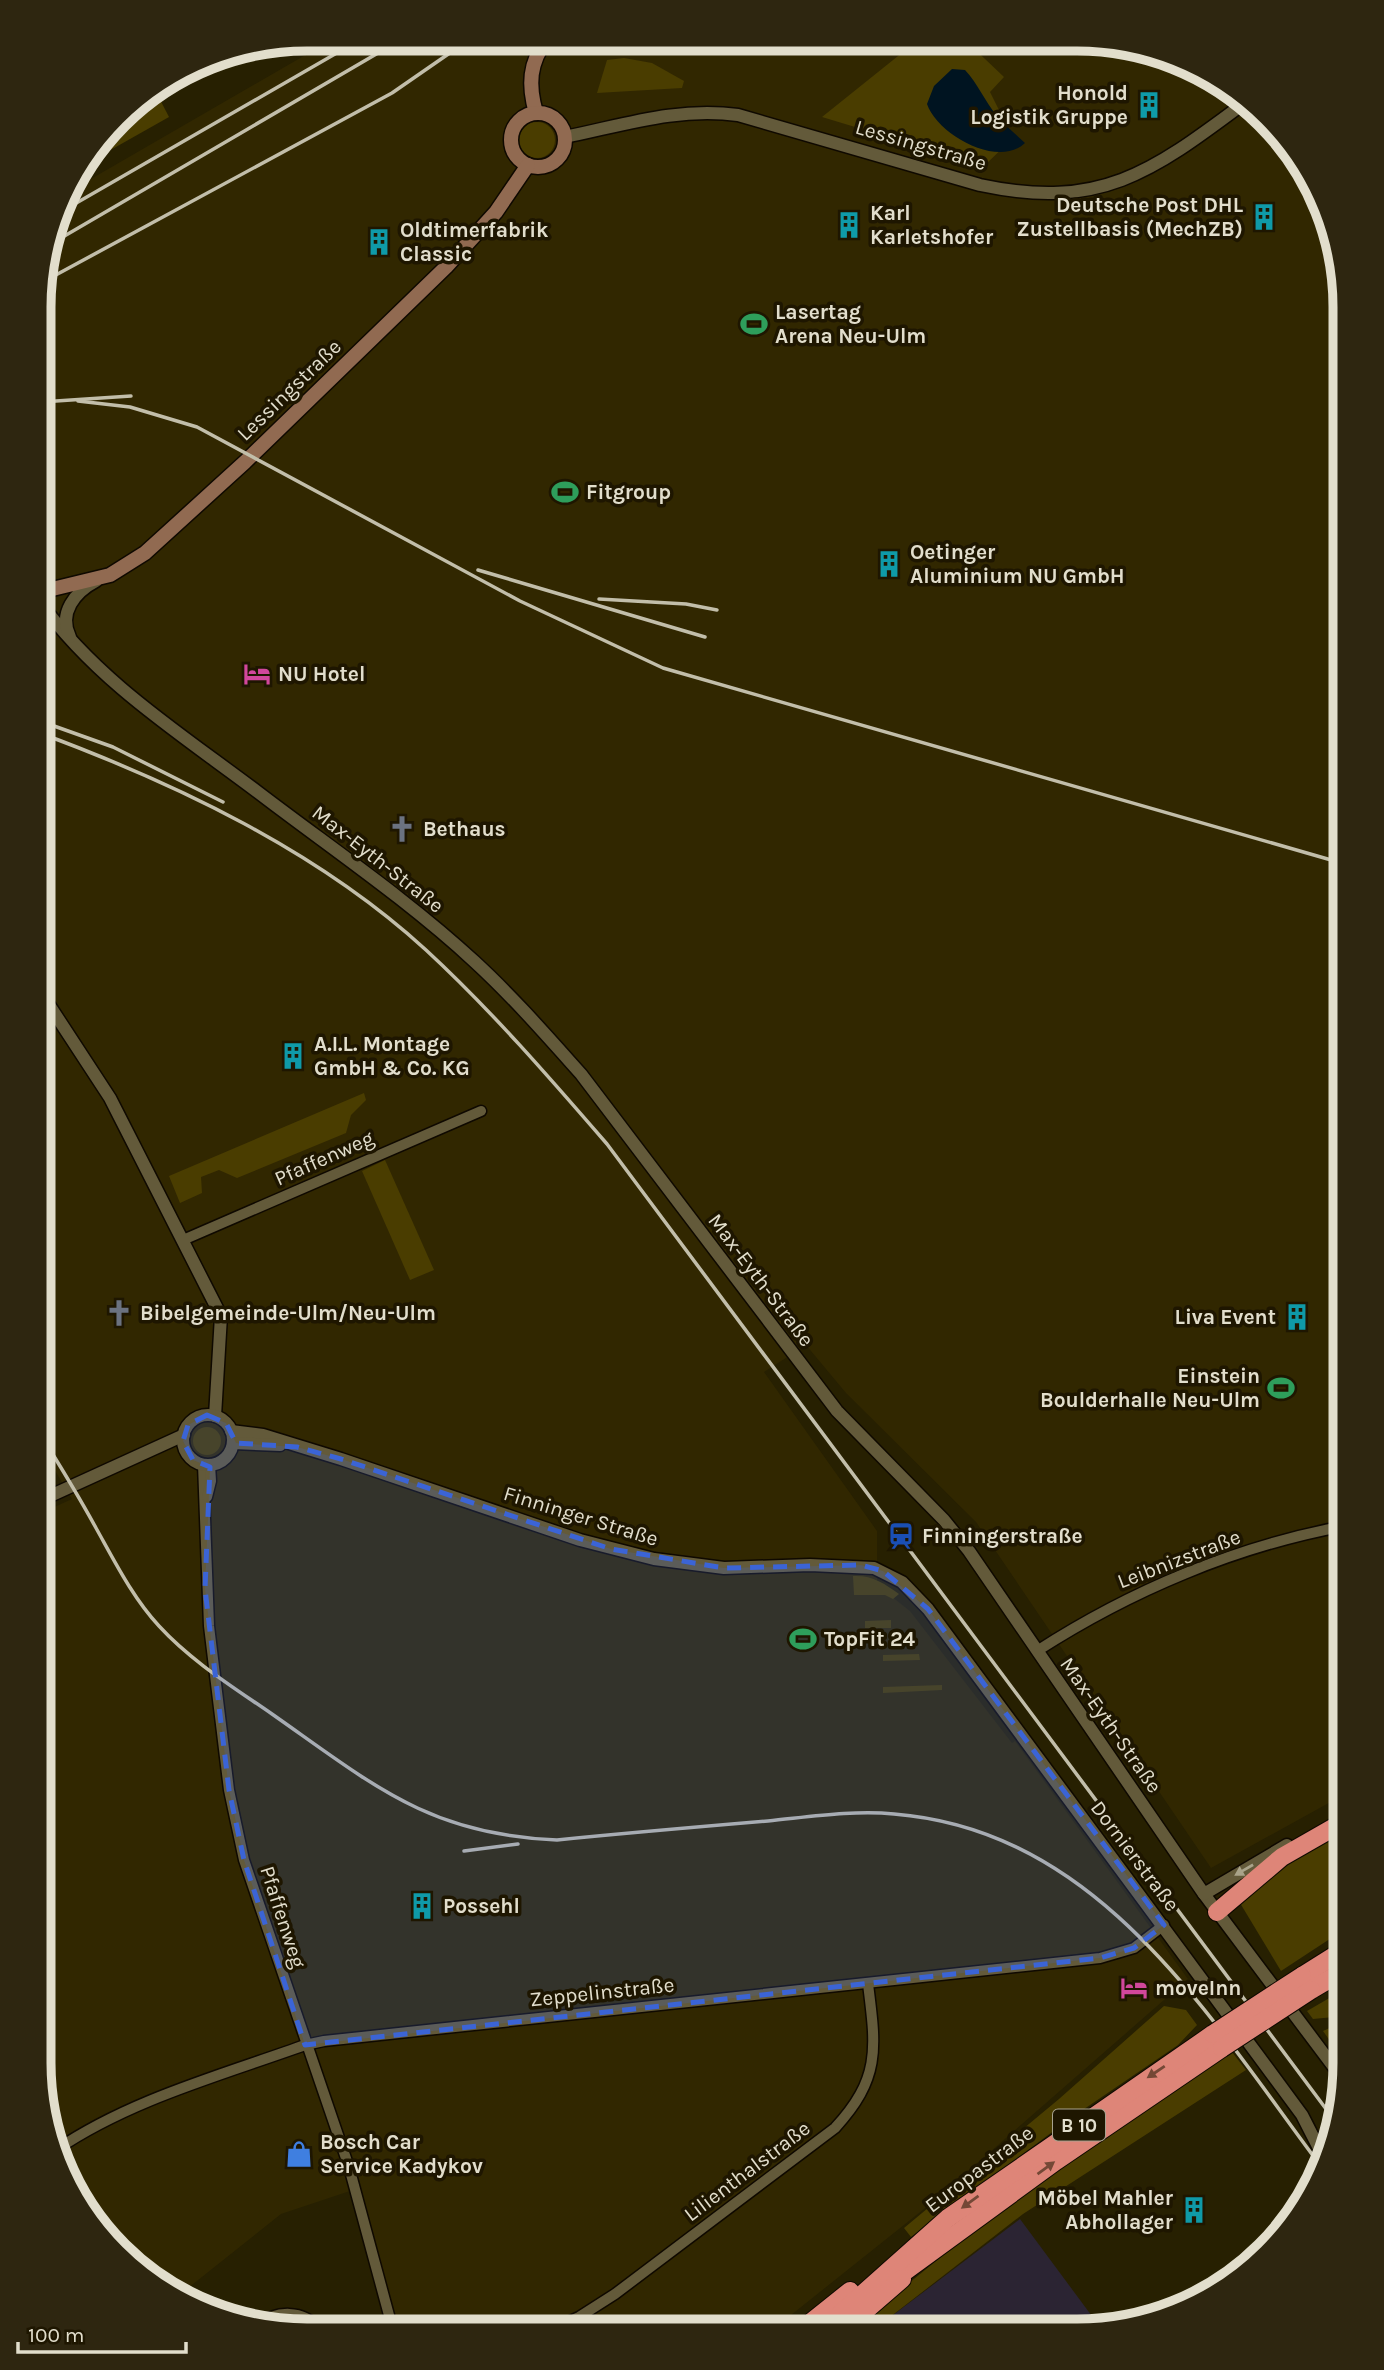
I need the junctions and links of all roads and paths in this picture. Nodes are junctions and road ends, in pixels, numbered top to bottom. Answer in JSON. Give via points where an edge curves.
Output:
{"nodes":[{"id":1,"x":538,"y":51,"type":"edge"},
{"id":2,"x":1238,"y":108,"type":"edge"},
{"id":3,"x":536,"y":113,"type":"junction"},
{"id":4,"x":565,"y":137,"type":"junction"},
{"id":5,"x":528,"y":165,"type":"junction"},
{"id":6,"x":110,"y":575,"type":"junction"},
{"id":7,"x":51,"y":589,"type":"edge"},
{"id":8,"x":51,"y":616,"type":"edge"},
{"id":9,"x":78,"y":649,"type":"junction"},
{"id":10,"x":51,"y":1008,"type":"edge"},
{"id":11,"x":481,"y":1111,"type":"dead end"},
{"id":12,"x":183,"y":1240,"type":"junction"},
{"id":13,"x":211,"y":1416,"type":"junction"},
{"id":14,"x":232,"y":1437,"type":"junction"},
{"id":15,"x":184,"y":1438,"type":"junction"},
{"id":16,"x":206,"y":1465,"type":"junction"},
{"id":17,"x":51,"y":1495,"type":"edge"},
{"id":18,"x":1333,"y":1529,"type":"edge"},
{"id":19,"x":902,"y":1582,"type":"joint"},
{"id":20,"x":1037,"y":1651,"type":"junction"},
{"id":21,"x":1333,"y":1818,"type":"edge"},
{"id":22,"x":1333,"y":1828,"type":"edge"},
{"id":23,"x":1204,"y":1894,"type":"junction"},
{"id":24,"x":1217,"y":1912,"type":"junction"},
{"id":25,"x":1164,"y":1926,"type":"junction"},
{"id":26,"x":1333,"y":1959,"type":"edge"},
{"id":27,"x":1333,"y":1974,"type":"edge"},
{"id":28,"x":1306,"y":1983,"type":"junction"},
{"id":29,"x":868,"y":1984,"type":"junction"},
{"id":30,"x":1217,"y":2041,"type":"junction"},
{"id":31,"x":305,"y":2045,"type":"junction"},
{"id":32,"x":1333,"y":2066,"type":"edge"},
{"id":33,"x":64,"y":2145,"type":"edge"},
{"id":34,"x":1319,"y":2148,"type":"edge"},
{"id":35,"x":948,"y":2218,"type":"junction"},
{"id":36,"x":271,"y":2317,"type":"edge"},
{"id":37,"x":306,"y":2319,"type":"edge"},
{"id":38,"x":390,"y":2319,"type":"edge"},
{"id":39,"x":575,"y":2319,"type":"edge"},
{"id":40,"x":816,"y":2319,"type":"edge"},
{"id":41,"x":841,"y":2319,"type":"edge"},
{"id":42,"x":844,"y":2319,"type":"edge"}],
"edges":[{"from":1,"to":3,"type":"main road","via":[[529,79]]},
{"from":2,"to":4,"type":"street","name":"Lessingstraße","via":[[1163,160],[1128,178],[1061,194],[980,185],[716,112],[661,115]]},
{"from":3,"to":4,"type":"main road","via":[[552,117]]},
{"from":3,"to":5,"type":"main road","via":[[521,120],[512,134],[513,150]]},
{"from":4,"to":5,"type":"main road","via":[[553,163]]},
{"from":5,"to":6,"type":"main road","name":"Lessingstraße","via":[[496,212],[388,324],[154,545]]},
{"from":6,"to":7,"type":"main road","name":"Lessingstraße"},
{"from":6,"to":9,"type":"street","via":[[82,589],[67,611],[66,630]]},
{"from":8,"to":9,"type":"street","name":"Max-Eyth-Straße"},
{"from":9,"to":20,"type":"street","name":"Max-Eyth-Straße","via":[[149,710],[419,915],[517,1003],[581,1074],[837,1411],[944,1520]]},
{"from":10,"to":12,"type":"street","via":[[110,1098]]},
{"from":11,"to":12,"type":"street","name":"Pfaffenweg"},
{"from":12,"to":13,"type":"street","via":[[222,1316]]},
{"from":13,"to":14,"type":"street","via":[[223,1420]]},
{"from":13,"to":15,"type":"street","via":[[192,1421]]},
{"from":14,"to":16,"type":"street","via":[[224,1460]]},
{"from":14,"to":19,"type":"street","name":"Finninger Straße","via":[[263,1435],[580,1540],[654,1559],[724,1568],[861,1565]]},
{"from":15,"to":16,"type":"street","via":[[188,1455]]},
{"from":15,"to":17,"type":"street"},
{"from":16,"to":31,"type":"street","name":"Pfaffenweg","via":[[205,1590],[229,1790],[244,1860]]},
{"from":18,"to":20,"type":"street","name":"Leibnizstraße","via":[[1264,1547],[1164,1582]]},
{"from":19,"to":25,"type":"street","name":"Dornierstraße","via":[[928,1609]]},
{"from":20,"to":23,"type":"street","name":"Max-Eyth-Straße"},
{"from":21,"to":23,"type":"street","one_way":true},
{"from":22,"to":24,"type":"highway","via":[[1282,1857]]},
{"from":23,"to":24,"type":"street","name":"Max-Eyth-Straße"},
{"from":24,"to":32,"type":"street","name":"Max-Eyth-Straße"},
{"from":25,"to":29,"type":"street","name":"Zeppelinstraße","via":[[1119,1955]]},
{"from":25,"to":34,"type":"street","name":"Dornierstraße","via":[[1302,2115]]},
{"from":26,"to":28,"type":"highway","name":"Europastraße","number":"B 10"},
{"from":27,"to":28,"type":"highway","name":"Europastraße","number":"B 10"},
{"from":28,"to":30,"type":"highway","name":"Europastraße","number":"B 10","bridge":true},
{"from":29,"to":31,"type":"street","name":"Zeppelinstraße"},
{"from":29,"to":39,"type":"street","name":"Lilienthalstraße","via":[[872,2063],[861,2096],[835,2128],[615,2294]]},
{"from":30,"to":35,"type":"highway","name":"Europastraße","number":"B 10","one_way":true},
{"from":42,"to":30,"type":"highway","name":"Europastraße","number":"B 10","one_way":true},
{"from":31,"to":33,"type":"street","name":"Zeppelinstraße","via":[[111,2118]]},
{"from":31,"to":38,"type":"street","name":"Pfaffenweg","via":[[349,2167]]},
{"from":35,"to":40,"type":"highway"},
{"from":35,"to":41,"type":"highway","name":"Europastraße","number":"B 10"},
{"from":36,"to":37,"type":"street","via":[[286,2313]]}]}
